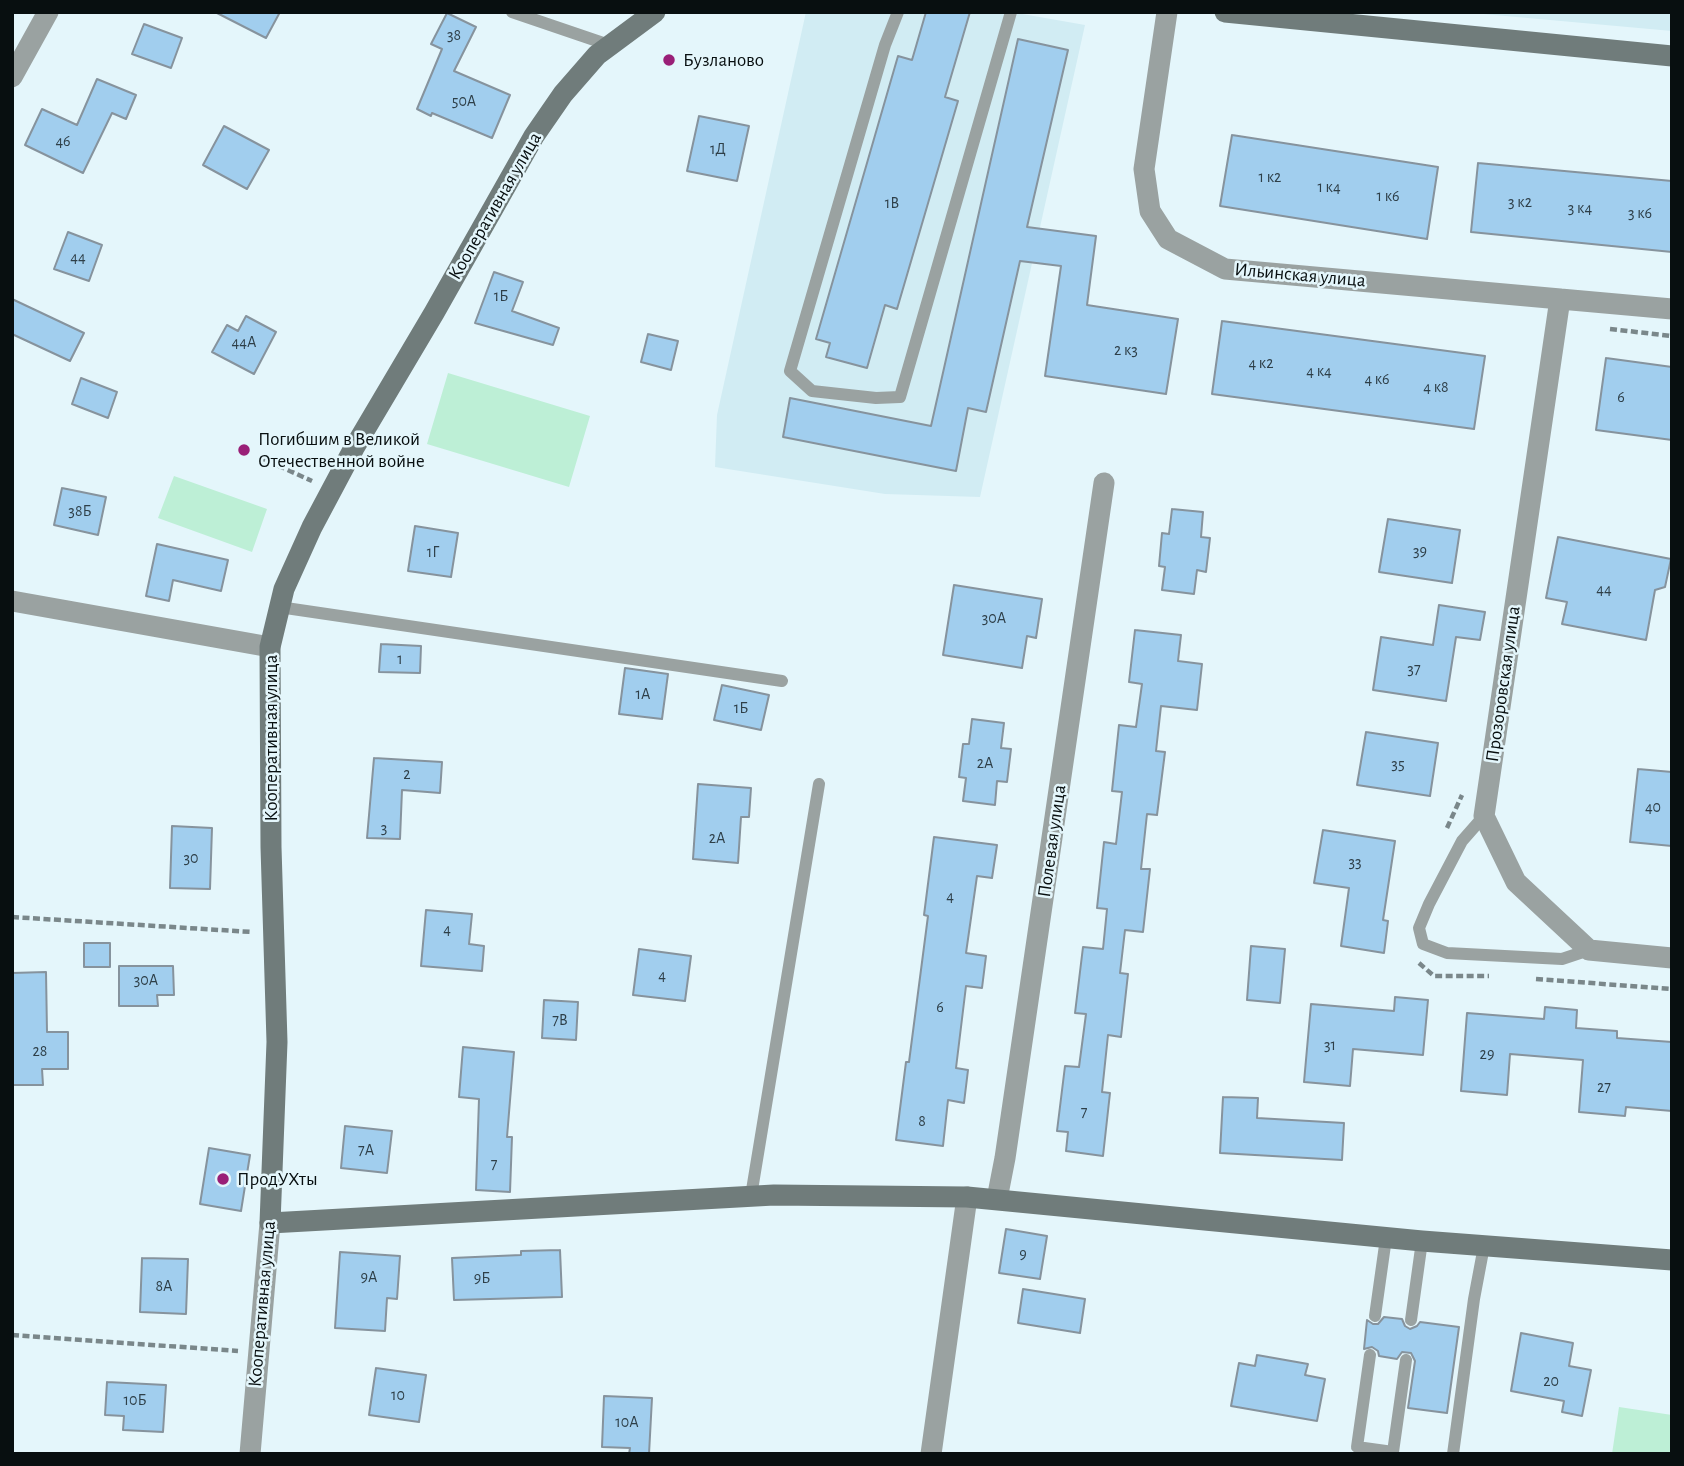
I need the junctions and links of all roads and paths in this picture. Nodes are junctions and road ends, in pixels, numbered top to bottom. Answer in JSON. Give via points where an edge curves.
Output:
{"nodes":[{"id":1,"x":48,"y":12,"type":"edge"},
{"id":2,"x":512,"y":12,"type":"edge"},
{"id":3,"x":655,"y":12,"type":"edge"},
{"id":4,"x":898,"y":12,"type":"edge"},
{"id":5,"x":1011,"y":12,"type":"edge"},
{"id":6,"x":1167,"y":12,"type":"edge"},
{"id":7,"x":1225,"y":12,"type":"edge"},
{"id":8,"x":1317,"y":17,"type":"edge"},
{"id":9,"x":609,"y":45,"type":"junction"},
{"id":10,"x":1672,"y":56,"type":"edge"},
{"id":11,"x":12,"y":77,"type":"edge"},
{"id":12,"x":1560,"y":299,"type":"junction"},
{"id":13,"x":1672,"y":309,"type":"edge"},
{"id":14,"x":259,"y":457,"type":"dead end"},
{"id":15,"x":1104,"y":483,"type":"dead end"},
{"id":16,"x":331,"y":491,"type":"junction"},
{"id":17,"x":12,"y":601,"type":"edge"},
{"id":18,"x":279,"y":607,"type":"junction"},
{"id":19,"x":270,"y":647,"type":"junction"},
{"id":20,"x":782,"y":681,"type":"dead end"},
{"id":21,"x":820,"y":784,"type":"dead end"},
{"id":22,"x":1484,"y":816,"type":"junction"},
{"id":23,"x":12,"y":918,"type":"edge"},
{"id":24,"x":274,"y":933,"type":"junction"},
{"id":25,"x":1589,"y":950,"type":"junction"},
{"id":26,"x":1672,"y":958,"type":"edge"},
{"id":27,"x":751,"y":1196,"type":"junction"},
{"id":28,"x":967,"y":1197,"type":"junction"},
{"id":29,"x":997,"y":1199,"type":"junction"},
{"id":30,"x":270,"y":1223,"type":"junction"},
{"id":31,"x":1386,"y":1238,"type":"junction"},
{"id":32,"x":1422,"y":1241,"type":"junction"},
{"id":33,"x":1484,"y":1246,"type":"junction"},
{"id":34,"x":1672,"y":1260,"type":"edge"},
{"id":35,"x":1376,"y":1316,"type":"dead end"},
{"id":36,"x":1411,"y":1320,"type":"dead end"},
{"id":37,"x":12,"y":1335,"type":"edge"},
{"id":38,"x":257,"y":1352,"type":"junction"},
{"id":39,"x":1370,"y":1355,"type":"dead end"},
{"id":40,"x":1406,"y":1360,"type":"dead end"},
{"id":41,"x":1364,"y":1450,"type":"edge"},
{"id":42,"x":250,"y":1454,"type":"edge"},
{"id":43,"x":931,"y":1454,"type":"edge"},
{"id":44,"x":1452,"y":1454,"type":"edge"}],
"edges":[{"from":1,"to":11,"type":"street"},
{"from":2,"to":9,"type":"lane"},
{"from":3,"to":9,"type":"street","name":"Кооперативная улица"},
{"from":4,"to":5,"type":"lane","via":[[790,370],[812,391],[900,397]]},
{"from":6,"to":12,"type":"street","name":"Ильинская улица","via":[[1144,169],[1150,211],[1168,239],[1225,269]]},
{"from":7,"to":8,"type":"street"},
{"from":8,"to":10,"type":"street"},
{"from":9,"to":16,"type":"street","name":"Кооперативная улица","via":[[563,94],[534,136]]},
{"from":12,"to":13,"type":"street","name":"Ильинская улица"},
{"from":12,"to":22,"type":"street","name":"Прозоровская улица"},
{"from":14,"to":16,"type":"path"},
{"from":15,"to":29,"type":"street","name":"Полевая улица"},
{"from":16,"to":18,"type":"street","name":"Кооперативная улица","via":[[293,567]]},
{"from":17,"to":19,"type":"street"},
{"from":18,"to":19,"type":"street","name":"Кооперативная улица"},
{"from":18,"to":20,"type":"lane"},
{"from":19,"to":24,"type":"street","name":"Кооперативная улица"},
{"from":21,"to":27,"type":"lane"},
{"from":22,"to":25,"type":"street","via":[[1516,883]]},
{"from":22,"to":25,"type":"lane","via":[[1462,841],[1429,904],[1419,928],[1423,944],[1447,953],[1562,959]]},
{"from":23,"to":24,"type":"path"},
{"from":24,"to":30,"type":"street","name":"Кооперативная улица","via":[[278,1042]]},
{"from":25,"to":26,"type":"street"},
{"from":27,"to":28,"type":"street"},
{"from":27,"to":30,"type":"street"},
{"from":28,"to":29,"type":"street"},
{"from":28,"to":43,"type":"street"},
{"from":29,"to":31,"type":"street"},
{"from":30,"to":38,"type":"street","name":"Кооперативная улица"},
{"from":31,"to":32,"type":"street"},
{"from":31,"to":35,"type":"lane"},
{"from":32,"to":33,"type":"street"},
{"from":32,"to":36,"type":"lane"},
{"from":33,"to":34,"type":"street"},
{"from":33,"to":44,"type":"lane"},
{"from":37,"to":38,"type":"path"},
{"from":38,"to":42,"type":"street","name":"Кооперативная улица"},
{"from":39,"to":41,"type":"lane"},
{"from":40,"to":41,"type":"lane","via":[[1393,1452]]}]}
